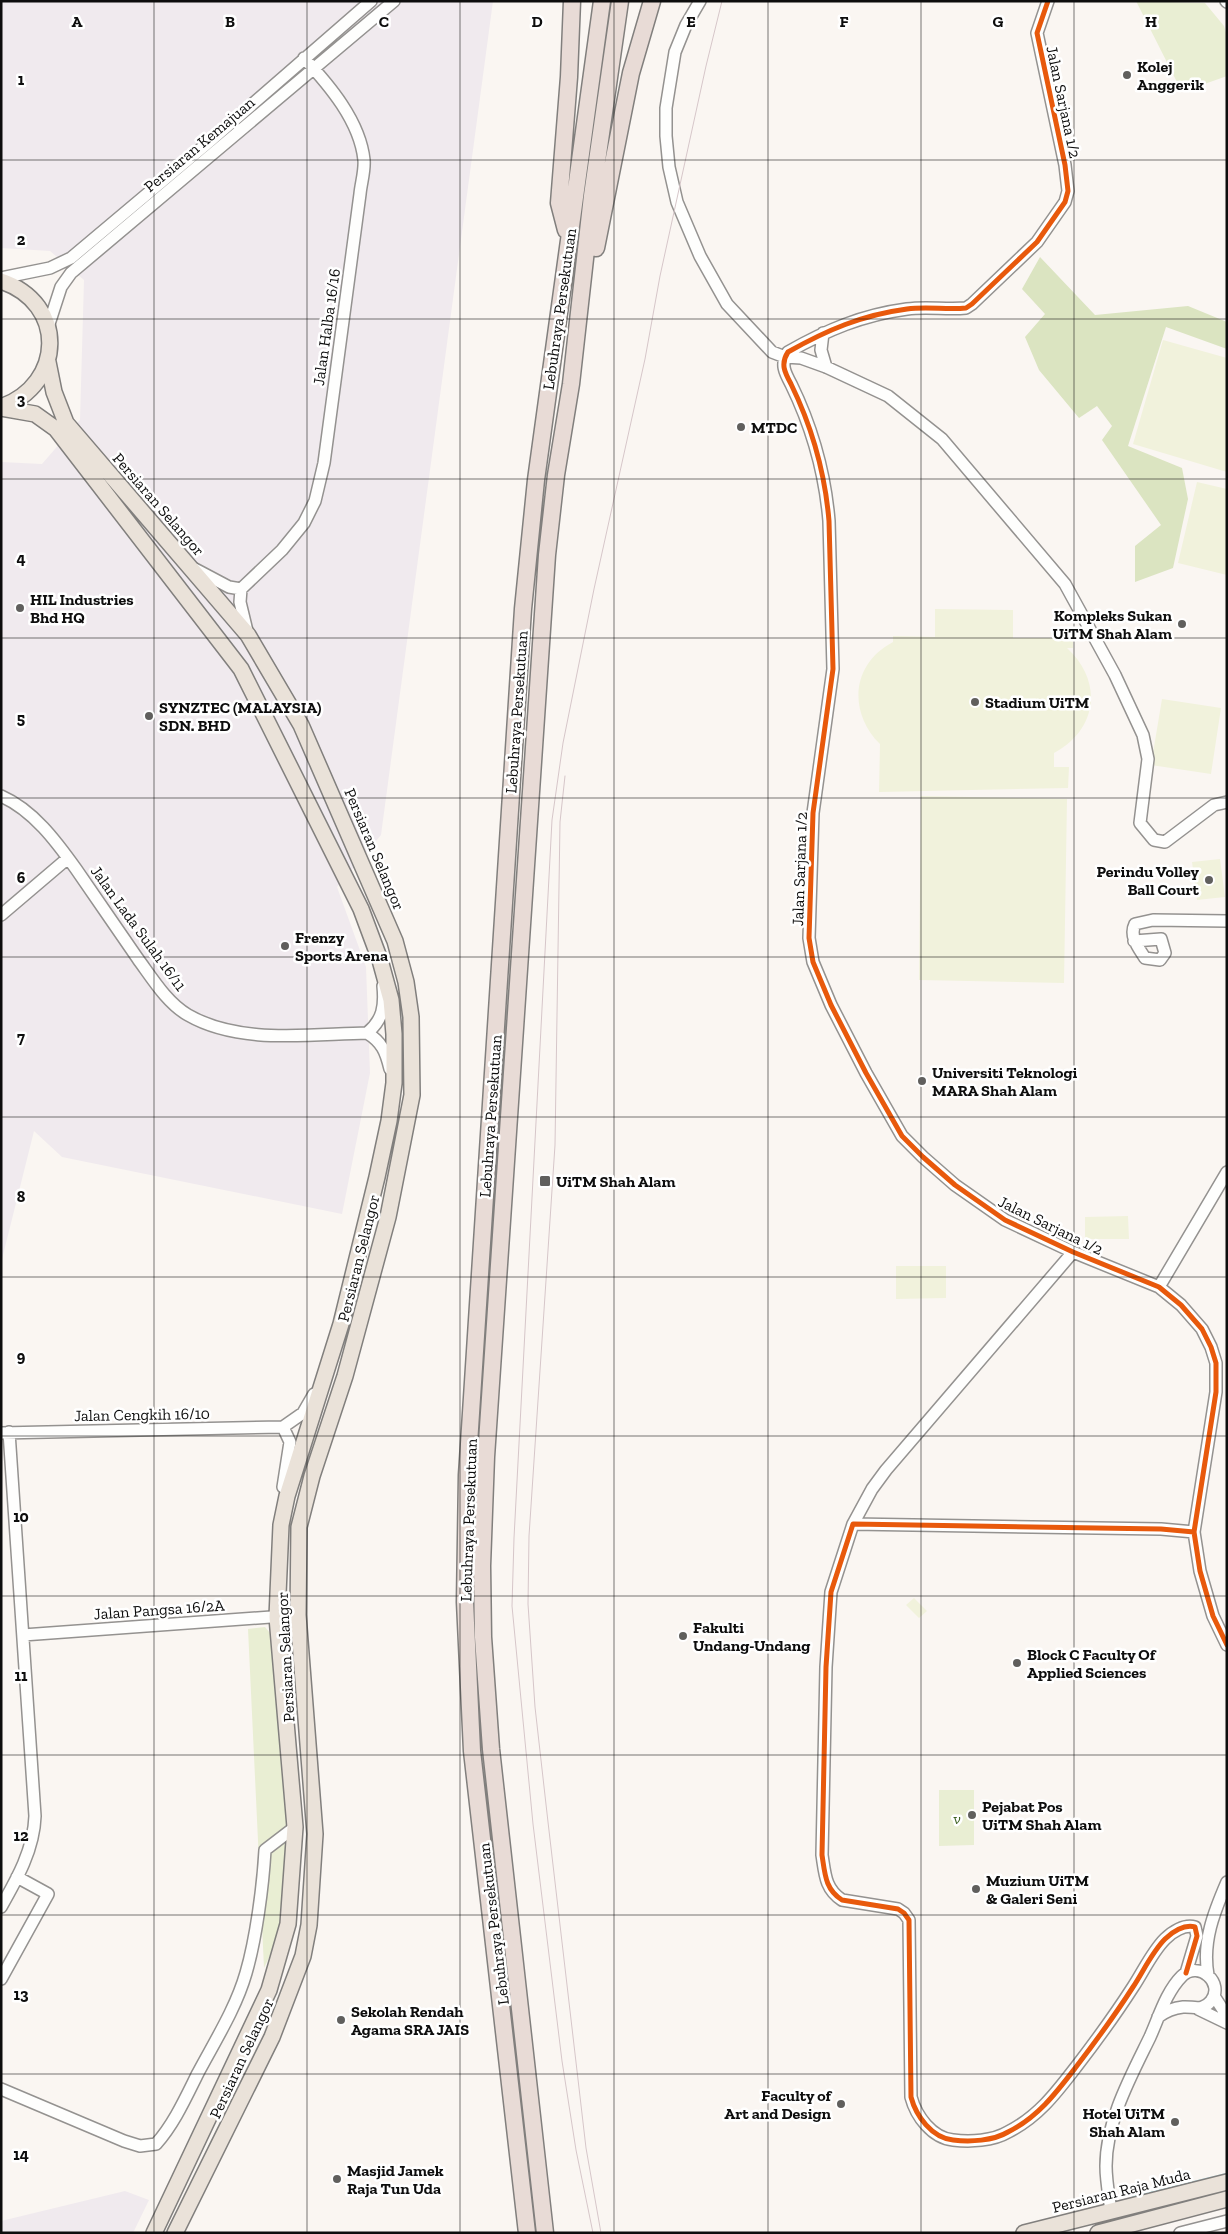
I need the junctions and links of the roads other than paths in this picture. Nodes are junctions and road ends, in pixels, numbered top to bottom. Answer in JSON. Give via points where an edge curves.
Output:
{"nodes":[{"id":1,"x":370,"y":1,"type":"edge"},
{"id":2,"x":394,"y":1,"type":"edge"},
{"id":3,"x":572,"y":1,"type":"edge"},
{"id":4,"x":602,"y":1,"type":"edge"},
{"id":5,"x":620,"y":1,"type":"edge"},
{"id":6,"x":652,"y":1,"type":"edge"},
{"id":7,"x":700,"y":1,"type":"edge"},
{"id":8,"x":1048,"y":1,"type":"edge"},
{"id":9,"x":304,"y":58,"type":"junction"},
{"id":10,"x":314,"y":69,"type":"junction"},
{"id":11,"x":568,"y":237,"type":"junction"},
{"id":12,"x":1,"y":280,"type":"edge"},
{"id":13,"x":48,"y":327,"type":"junction"},
{"id":14,"x":824,"y":332,"type":"junction"},
{"id":15,"x":785,"y":357,"type":"junction"},
{"id":16,"x":48,"y":362,"type":"junction"},
{"id":17,"x":826,"y":367,"type":"junction"},
{"id":18,"x":572,"y":384,"type":"junction"},
{"id":19,"x":1,"y":408,"type":"edge"},
{"id":20,"x":192,"y":568,"type":"junction"},
{"id":21,"x":241,"y":589,"type":"junction"},
{"id":22,"x":248,"y":635,"type":"junction"},
{"id":23,"x":1,"y":796,"type":"edge"},
{"id":24,"x":1227,"y":802,"type":"edge"},
{"id":25,"x":68,"y":858,"type":"junction"},
{"id":26,"x":1,"y":915,"type":"edge"},
{"id":27,"x":1227,"y":921,"type":"edge"},
{"id":28,"x":1134,"y":941,"type":"dead end"},
{"id":29,"x":380,"y":960,"type":"junction"},
{"id":30,"x":367,"y":1033,"type":"junction"},
{"id":31,"x":394,"y":1082,"type":"junction"},
{"id":32,"x":1227,"y":1160,"type":"edge"},
{"id":33,"x":1226,"y":1172,"type":"edge"},
{"id":34,"x":1073,"y":1252,"type":"junction"},
{"id":35,"x":1159,"y":1287,"type":"junction"},
{"id":36,"x":1227,"y":1358,"type":"edge"},
{"id":37,"x":330,"y":1362,"type":"junction"},
{"id":38,"x":1216,"y":1363,"type":"junction"},
{"id":39,"x":282,"y":1427,"type":"junction"},
{"id":40,"x":5,"y":1432,"type":"edge"},
{"id":41,"x":854,"y":1524,"type":"junction"},
{"id":42,"x":281,"y":1525,"type":"junction"},
{"id":43,"x":1194,"y":1532,"type":"junction"},
{"id":44,"x":298,"y":1615,"type":"junction"},
{"id":45,"x":277,"y":1617,"type":"junction"},
{"id":46,"x":23,"y":1635,"type":"junction"},
{"id":47,"x":1227,"y":1645,"type":"edge"},
{"id":48,"x":295,"y":1827,"type":"junction"},
{"id":49,"x":17,"y":1877,"type":"junction"},
{"id":50,"x":1227,"y":1882,"type":"edge"},
{"id":51,"x":1,"y":1883,"type":"edge"},
{"id":52,"x":12,"y":1889,"type":"junction"},
{"id":53,"x":1,"y":1907,"type":"edge"},
{"id":54,"x":1208,"y":1975,"type":"junction"},
{"id":55,"x":1182,"y":1978,"type":"junction"},
{"id":56,"x":1,"y":1979,"type":"edge"},
{"id":57,"x":1214,"y":1996,"type":"junction"},
{"id":58,"x":1193,"y":2008,"type":"junction"},
{"id":59,"x":1227,"y":2016,"type":"edge"},
{"id":60,"x":1158,"y":2017,"type":"junction"},
{"id":61,"x":1227,"y":2023,"type":"edge"},
{"id":62,"x":1,"y":2089,"type":"edge"},
{"id":63,"x":1227,"y":2182,"type":"edge"},
{"id":64,"x":1227,"y":2199,"type":"edge"},
{"id":65,"x":1111,"y":2211,"type":"junction"},
{"id":66,"x":1227,"y":2221,"type":"edge"},
{"id":67,"x":1027,"y":2232,"type":"edge"},
{"id":68,"x":154,"y":2233,"type":"edge"},
{"id":69,"x":175,"y":2233,"type":"edge"},
{"id":70,"x":527,"y":2233,"type":"edge"},
{"id":71,"x":546,"y":2233,"type":"edge"},
{"id":72,"x":1098,"y":2233,"type":"edge"},
{"id":73,"x":1180,"y":2233,"type":"edge"}],
"edges":[{"from":1,"to":9,"type":"street","name":"Persiaran Kemajuan"},
{"from":2,"to":10,"type":"street","name":"Persiaran Kemajuan"},
{"from":3,"to":11,"type":"highway","via":[[559,203]]},
{"from":4,"to":11,"type":"highway","name":"Lebuhraya Persekutuan"},
{"from":5,"to":18,"type":"highway","name":"Lebuhraya Persekutuan","via":[[592,196]]},
{"from":6,"to":18,"type":"highway","via":[[631,73]]},
{"from":7,"to":15,"type":"street","via":[[675,52],[669,82],[666,136],[677,202],[700,256],[727,304],[772,352]]},
{"from":8,"to":14,"type":"street","name":"Jalan Sarjana 1/2","via":[[1037,33],[1065,164],[1068,191],[1060,211],[1037,242],[966,308],[883,313]]},
{"from":9,"to":10,"type":"street","name":"Jalan Halba 16/16"},
{"from":9,"to":12,"type":"street","name":"Persiaran Kemajuan","via":[[71,258],[50,268]]},
{"from":10,"to":13,"type":"street","name":"Persiaran Kemajuan","via":[[71,273],[61,287]]},
{"from":10,"to":21,"type":"street","name":"Jalan Halba 16/16","via":[[352,124],[364,160],[324,463],[315,502],[304,523],[282,550]]},
{"from":11,"to":70,"type":"highway","name":"Lebuhraya Persekutuan","via":[[536,480],[523,608],[467,1475],[465,1583],[472,1751]]},
{"from":12,"to":13,"type":"main road","via":[[30,296]]},
{"from":13,"to":16,"type":"main road"},
{"from":14,"to":15,"type":"street","name":"Jalan Sarjana 1/2","via":[[788,352]]},
{"from":14,"to":17,"type":"street","via":[[821,350]]},
{"from":15,"to":17,"type":"street","via":[[802,358]]},
{"from":15,"to":34,"type":"street","name":"Jalan Sarjana 1/2","via":[[784,371],[800,404],[817,454],[829,521],[833,669],[813,813],[809,938],[813,962],[831,1005],[902,1136],[955,1185],[992,1212]]},
{"from":16,"to":19,"type":"main road","via":[[30,392]]},
{"from":16,"to":20,"type":"main road","name":"Persiaran Selangor","via":[[54,392],[66,424]]},
{"from":17,"to":24,"type":"street","via":[[888,396],[942,440],[1065,584],[1115,675],[1143,735],[1148,759],[1140,814],[1144,830],[1154,840],[1165,842],[1214,805]]},
{"from":18,"to":71,"type":"highway","name":"Lebuhraya Persekutuan","via":[[556,475],[544,582],[486,1457],[482,1566],[491,1749]]},
{"from":19,"to":29,"type":"main road","name":"Persiaran Selangor","via":[[35,414],[56,429],[241,670],[361,910]]},
{"from":20,"to":21,"type":"street","via":[[215,581]]},
{"from":20,"to":22,"type":"main road","name":"Persiaran Selangor"},
{"from":21,"to":22,"type":"street","via":[[242,617]]},
{"from":22,"to":44,"type":"main road","name":"Persiaran Selangor","via":[[301,724],[395,941],[406,982],[412,1034],[412,1095],[388,1217],[346,1376],[303,1504],[298,1538]]},
{"from":23,"to":25,"type":"street","name":"Jalan Lada Sulah 16/11","via":[[13,801],[41,825]]},
{"from":25,"to":26,"type":"street"},
{"from":25,"to":30,"type":"street","name":"Jalan Lada Sulah 16/11","via":[[158,986],[188,1015],[227,1030],[253,1034]]},
{"from":27,"to":28,"type":"street","via":[[1143,921],[1133,928]]},
{"from":29,"to":30,"type":"street","via":[[384,1009],[380,1021]]},
{"from":29,"to":31,"type":"main road","name":"Persiaran Selangor","via":[[391,1000]]},
{"from":30,"to":31,"type":"street","via":[[384,1049]]},
{"from":31,"to":37,"type":"main road","name":"Persiaran Selangor","via":[[374,1190]]},
{"from":32,"to":33,"type":"street"},
{"from":33,"to":35,"type":"street"},
{"from":34,"to":35,"type":"street","name":"Jalan Sarjana 1/2"},
{"from":34,"to":41,"type":"street","via":[[886,1470]]},
{"from":35,"to":38,"type":"street","name":"Jalan Sarjana 1/2","via":[[1199,1324],[1208,1338]]},
{"from":36,"to":38,"type":"street"},
{"from":37,"to":39,"type":"street","via":[[303,1413]]},
{"from":37,"to":42,"type":"main road","name":"Persiaran Selangor","via":[[287,1496]]},
{"from":38,"to":43,"type":"street","name":"Jalan Sarjana 1/2","via":[[1216,1405]]},
{"from":39,"to":40,"type":"street","name":"Jalan Cengkih 16/10"},
{"from":39,"to":42,"type":"street","via":[[290,1442]]},
{"from":40,"to":46,"type":"street"},
{"from":41,"to":43,"type":"street","via":[[1133,1528]]},
{"from":41,"to":55,"type":"street","via":[[831,1592],[822,1855],[826,1883],[836,1896],[842,1900],[898,1909],[909,1920],[911,2097],[914,2111],[946,2140],[970,2142],[1007,2133],[1031,2118],[1060,2090],[1163,1941],[1179,1929],[1195,1927],[1197,1936]]},
{"from":42,"to":45,"type":"main road","name":"Persiaran Selangor"},
{"from":43,"to":47,"type":"street","name":"Jalan Sarjana 1/2","via":[[1200,1571],[1213,1616]]},
{"from":44,"to":45,"type":"street","name":"Jalan Pangsa 16/2A"},
{"from":44,"to":69,"type":"main road","name":"Persiaran Selangor","via":[[315,1834],[308,1933],[294,1984],[272,2037]]},
{"from":45,"to":46,"type":"street","name":"Jalan Pangsa 16/2A"},
{"from":45,"to":48,"type":"main road","name":"Persiaran Selangor"},
{"from":46,"to":49,"type":"street","via":[[35,1827]]},
{"from":48,"to":62,"type":"street","via":[[266,1850],[246,1974],[181,2107],[156,2144],[140,2146],[124,2141]]},
{"from":48,"to":68,"type":"main road","name":"Persiaran Selangor","via":[[288,1924],[269,1990]]},
{"from":49,"to":52,"type":"street"},
{"from":49,"to":56,"type":"street","via":[[48,1894]]},
{"from":50,"to":54,"type":"street","via":[[1212,1916],[1205,1961]]},
{"from":51,"to":52,"type":"street"},
{"from":52,"to":53,"type":"street"},
{"from":54,"to":55,"type":"street","via":[[1198,1971]]},
{"from":54,"to":57,"type":"street","via":[[1214,1985]]},
{"from":55,"to":58,"type":"street","via":[[1178,1996]]},
{"from":55,"to":60,"type":"street"},
{"from":57,"to":58,"type":"street","via":[[1206,2006]]},
{"from":57,"to":59,"type":"street"},
{"from":58,"to":60,"type":"street","via":[[1169,2010]]},
{"from":58,"to":61,"type":"street"},
{"from":60,"to":65,"type":"street","via":[[1123,2096],[1112,2131],[1106,2164]]},
{"from":63,"to":65,"type":"main road","name":"Persiaran Raja Muda"},
{"from":64,"to":72,"type":"main road"},
{"from":65,"to":67,"type":"main road","name":"Persiaran Raja Muda"},
{"from":66,"to":73,"type":"street"}]}
